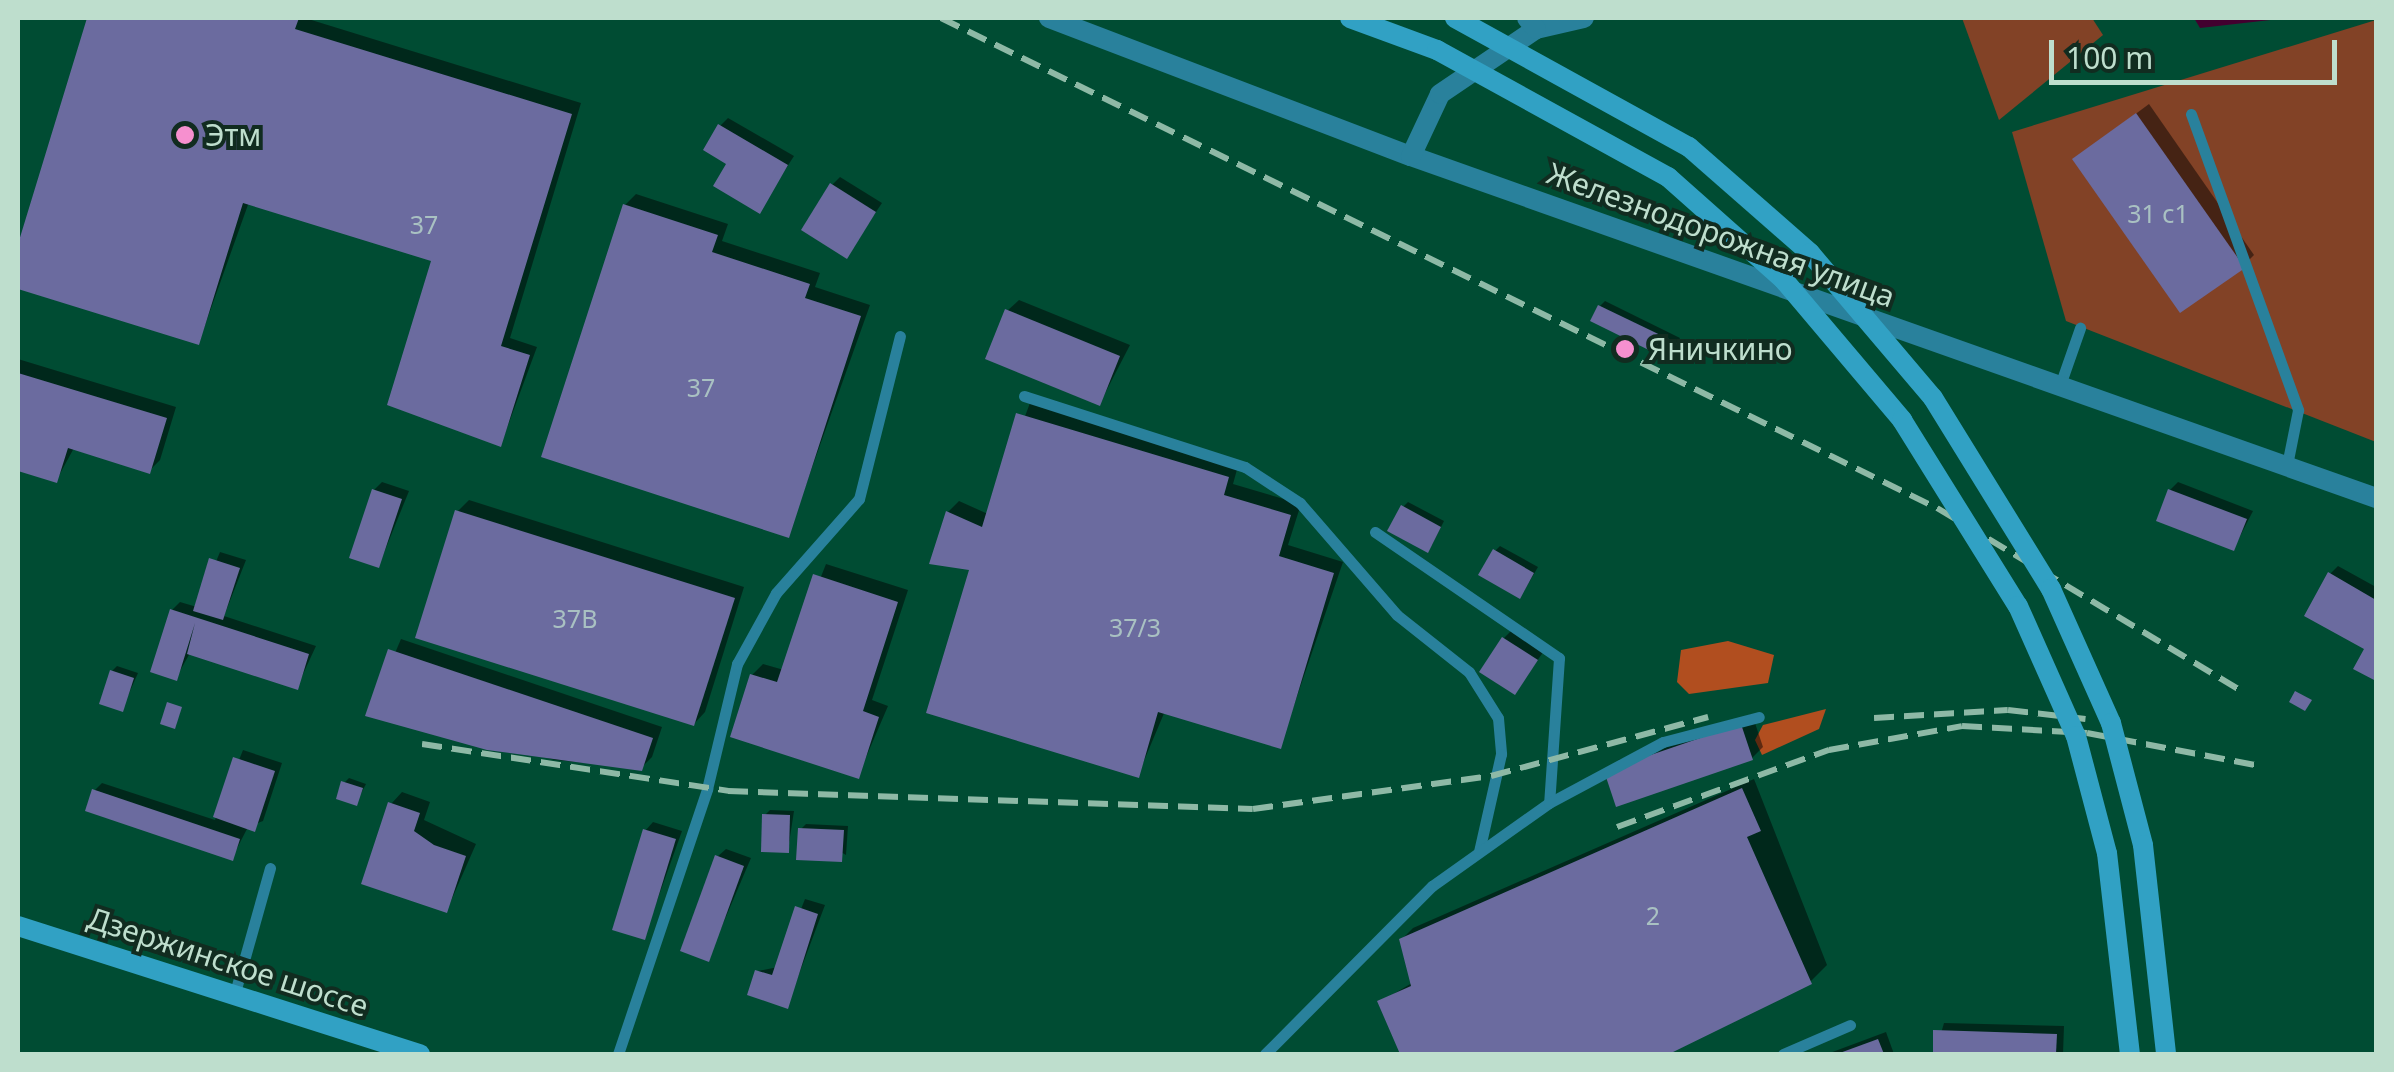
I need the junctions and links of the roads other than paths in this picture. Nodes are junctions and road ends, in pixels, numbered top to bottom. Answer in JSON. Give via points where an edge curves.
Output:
{"nodes":[{"id":1,"x":1049,"y":18,"type":"edge"},
{"id":2,"x":1350,"y":18,"type":"edge"},
{"id":3,"x":1455,"y":18,"type":"edge"},
{"id":4,"x":1584,"y":18,"type":"edge"},
{"id":5,"x":1532,"y":23,"type":"edge"},
{"id":6,"x":2191,"y":114,"type":"dead end"},
{"id":7,"x":1411,"y":156,"type":"junction"},
{"id":8,"x":2080,"y":328,"type":"dead end"},
{"id":9,"x":900,"y":336,"type":"dead end"},
{"id":10,"x":2060,"y":388,"type":"junction"},
{"id":11,"x":1024,"y":396,"type":"dead end"},
{"id":12,"x":2288,"y":466,"type":"junction"},
{"id":13,"x":2376,"y":498,"type":"edge"},
{"id":14,"x":1374,"y":532,"type":"dead end"},
{"id":15,"x":1759,"y":717,"type":"dead end"},
{"id":16,"x":1549,"y":803,"type":"junction"},
{"id":17,"x":1478,"y":852,"type":"junction"},
{"id":18,"x":270,"y":868,"type":"dead end"},
{"id":19,"x":18,"y":926,"type":"edge"},
{"id":20,"x":234,"y":996,"type":"junction"},
{"id":21,"x":1850,"y":1025,"type":"dead end"},
{"id":22,"x":413,"y":1054,"type":"edge"},
{"id":23,"x":618,"y":1054,"type":"edge"},
{"id":24,"x":1265,"y":1054,"type":"edge"},
{"id":25,"x":1782,"y":1054,"type":"edge"},
{"id":26,"x":2130,"y":1054,"type":"edge"},
{"id":27,"x":2166,"y":1054,"type":"edge"}],
"edges":[{"from":1,"to":7,"type":"street","name":"Железнодорожная улица"},
{"from":2,"to":26,"type":"main road","bridge":true,"via":[[1437,50],[1668,177],[1783,280],[1902,420],[2018,606],[2076,736],[2106,853]]},
{"from":3,"to":27,"type":"main road","bridge":true,"via":[[1689,147],[1810,254],[1932,398],[2051,589],[2111,724],[2143,845]]},
{"from":4,"to":5,"type":"street"},
{"from":5,"to":7,"type":"street","via":[[1440,94]]},
{"from":6,"to":12,"type":"lane","via":[[2298,410]]},
{"from":7,"to":10,"type":"street","name":"Железнодорожная улица"},
{"from":8,"to":10,"type":"lane"},
{"from":9,"to":23,"type":"lane","via":[[858,499],[776,593],[737,664],[708,788]]},
{"from":10,"to":12,"type":"street","name":"Железнодорожная улица"},
{"from":11,"to":17,"type":"lane","via":[[1245,467],[1300,503],[1396,615],[1470,672],[1498,718],[1501,754]]},
{"from":12,"to":13,"type":"street","name":"Железнодорожная улица"},
{"from":14,"to":16,"type":"lane","via":[[1559,658]]},
{"from":15,"to":16,"type":"lane","via":[[1663,742]]},
{"from":16,"to":17,"type":"lane"},
{"from":17,"to":24,"type":"lane","via":[[1432,886]]},
{"from":18,"to":20,"type":"lane"},
{"from":19,"to":20,"type":"main road","name":"Дзержинское шоссе"},
{"from":20,"to":22,"type":"main road","name":"Дзержинское шоссе"},
{"from":21,"to":25,"type":"lane"}]}
